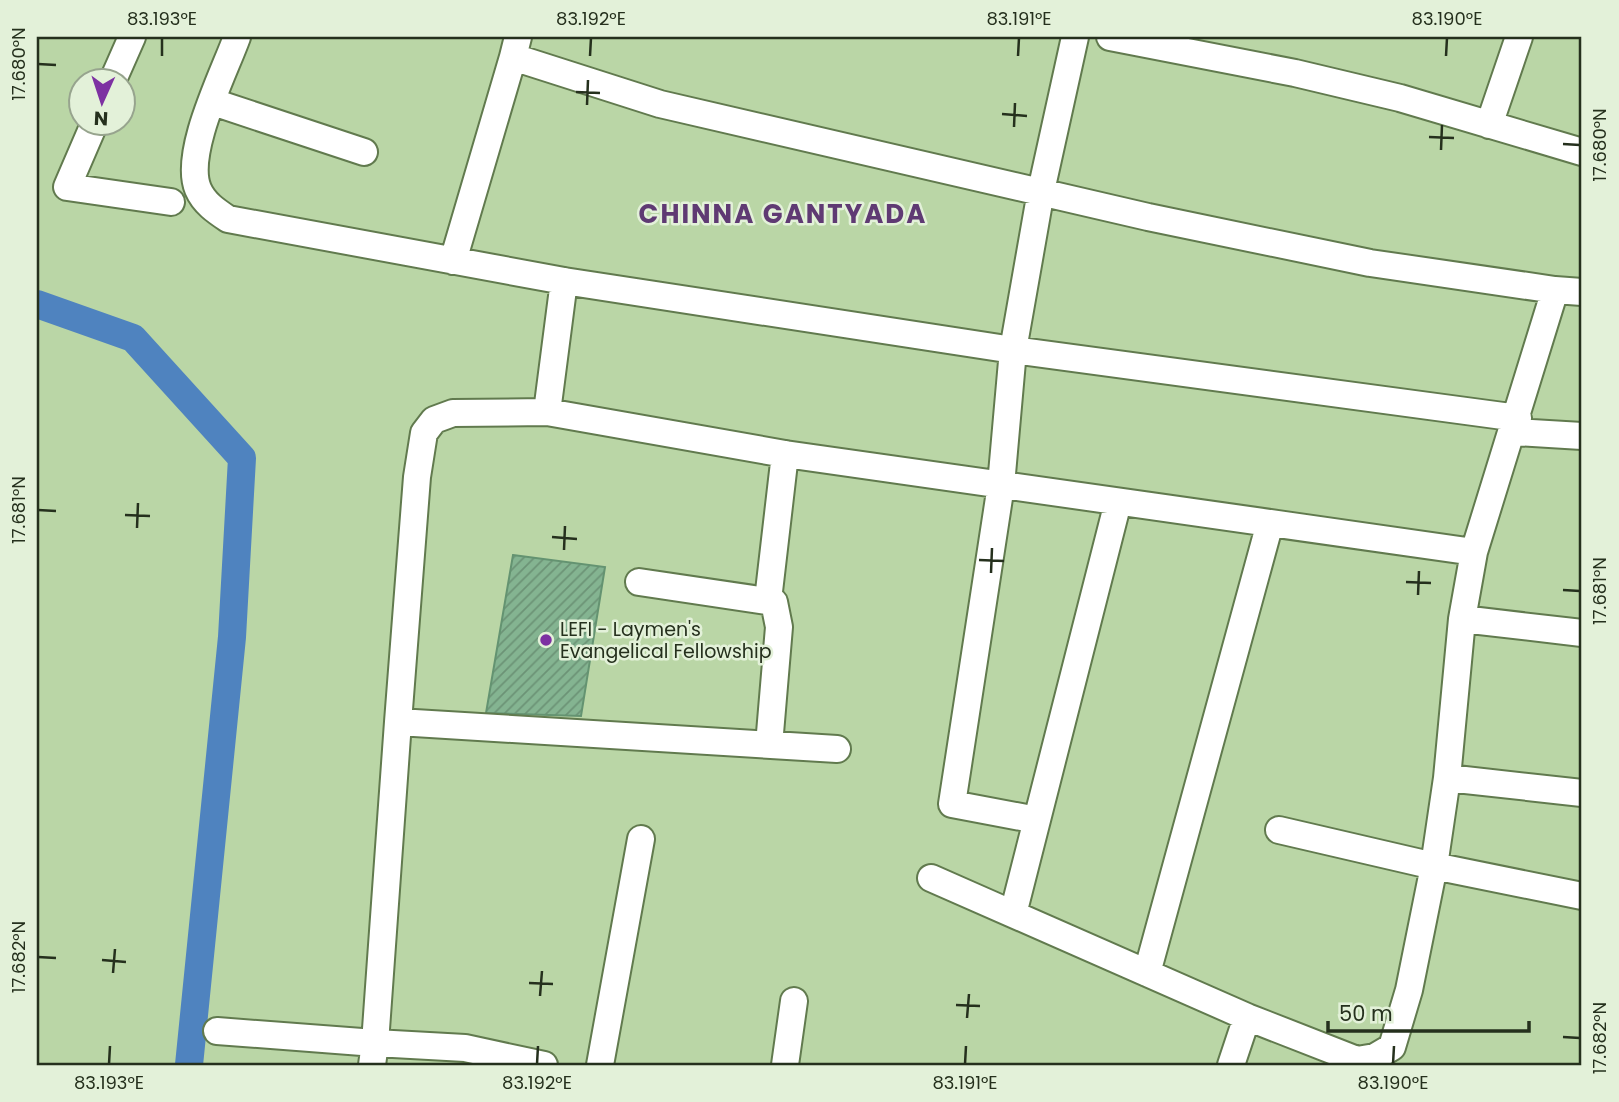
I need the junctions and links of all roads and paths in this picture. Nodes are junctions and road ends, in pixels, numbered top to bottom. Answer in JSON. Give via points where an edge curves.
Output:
{"nodes":[{"id":1,"x":132,"y":37,"type":"edge"},
{"id":2,"x":237,"y":37,"type":"edge"},
{"id":3,"x":1074,"y":37,"type":"edge"},
{"id":4,"x":1110,"y":37,"type":"edge"},
{"id":5,"x":1519,"y":37,"type":"edge"},
{"id":6,"x":1197,"y":46,"type":"edge"},
{"id":7,"x":515,"y":47,"type":"edge"},
{"id":8,"x":119,"y":66,"type":"edge"},
{"id":9,"x":213,"y":102,"type":"junction"},
{"id":10,"x":1489,"y":125,"type":"junction"},
{"id":11,"x":89,"y":136,"type":"edge"},
{"id":12,"x":364,"y":152,"type":"dead end"},
{"id":13,"x":1582,"y":152,"type":"edge"},
{"id":14,"x":1041,"y":191,"type":"junction"},
{"id":15,"x":171,"y":202,"type":"dead end"},
{"id":16,"x":453,"y":261,"type":"junction"},
{"id":17,"x":564,"y":281,"type":"junction"},
{"id":18,"x":1555,"y":290,"type":"junction"},
{"id":19,"x":1582,"y":292,"type":"edge"},
{"id":20,"x":1013,"y":350,"type":"junction"},
{"id":21,"x":547,"y":412,"type":"junction"},
{"id":22,"x":1516,"y":425,"type":"junction"},
{"id":23,"x":1582,"y":436,"type":"edge"},
{"id":24,"x":785,"y":454,"type":"junction"},
{"id":25,"x":1001,"y":485,"type":"junction"},
{"id":26,"x":1118,"y":502,"type":"junction"},
{"id":27,"x":1270,"y":523,"type":"junction"},
{"id":28,"x":1474,"y":552,"type":"junction"},
{"id":29,"x":639,"y":582,"type":"dead end"},
{"id":30,"x":768,"y":600,"type":"junction"},
{"id":31,"x":1462,"y":619,"type":"junction"},
{"id":32,"x":1582,"y":633,"type":"edge"},
{"id":33,"x":398,"y":722,"type":"junction"},
{"id":34,"x":769,"y":745,"type":"junction"},
{"id":35,"x":837,"y":749,"type":"dead end"},
{"id":36,"x":1447,"y":778,"type":"junction"},
{"id":37,"x":1582,"y":793,"type":"edge"},
{"id":38,"x":1037,"y":820,"type":"junction"},
{"id":39,"x":1279,"y":831,"type":"dead end"},
{"id":40,"x":641,"y":839,"type":"dead end"},
{"id":41,"x":1434,"y":866,"type":"junction"},
{"id":42,"x":931,"y":878,"type":"dead end"},
{"id":43,"x":1582,"y":896,"type":"edge"},
{"id":44,"x":1013,"y":914,"type":"junction"},
{"id":45,"x":1147,"y":973,"type":"junction"},
{"id":46,"x":794,"y":1001,"type":"dead end"},
{"id":47,"x":1247,"y":1017,"type":"junction"},
{"id":48,"x":217,"y":1031,"type":"dead end"},
{"id":49,"x":373,"y":1054,"type":"edge"},
{"id":50,"x":544,"y":1065,"type":"edge"},
{"id":51,"x":600,"y":1065,"type":"edge"},
{"id":52,"x":785,"y":1065,"type":"edge"},
{"id":53,"x":1231,"y":1065,"type":"edge"}],
"edges":[{"from":1,"to":8,"type":"street"},
{"from":2,"to":9,"type":"street"},
{"from":3,"to":14,"type":"street"},
{"from":4,"to":6,"type":"street"},
{"from":5,"to":10,"type":"street"},
{"from":6,"to":10,"type":"street"},
{"from":7,"to":14,"type":"street","via":[[660,104]]},
{"from":7,"to":16,"type":"street"},
{"from":9,"to":12,"type":"street"},
{"from":9,"to":16,"type":"street","via":[[196,148],[194,169],[197,188],[209,206],[228,219]]},
{"from":10,"to":13,"type":"street"},
{"from":11,"to":15,"type":"street","via":[[67,187]]},
{"from":14,"to":18,"type":"street","via":[[1370,263]]},
{"from":14,"to":20,"type":"street"},
{"from":16,"to":17,"type":"street"},
{"from":17,"to":20,"type":"street"},
{"from":17,"to":21,"type":"street"},
{"from":18,"to":19,"type":"street"},
{"from":18,"to":22,"type":"street"},
{"from":20,"to":22,"type":"street"},
{"from":20,"to":25,"type":"street"},
{"from":21,"to":24,"type":"street"},
{"from":21,"to":33,"type":"street","via":[[453,413],[434,420],[424,433]]},
{"from":22,"to":23,"type":"street"},
{"from":22,"to":28,"type":"street"},
{"from":24,"to":25,"type":"street"},
{"from":24,"to":30,"type":"street"},
{"from":25,"to":26,"type":"street"},
{"from":25,"to":38,"type":"street","via":[[952,804]]},
{"from":26,"to":27,"type":"street"},
{"from":26,"to":38,"type":"street"},
{"from":27,"to":28,"type":"street"},
{"from":27,"to":45,"type":"street"},
{"from":28,"to":31,"type":"street"},
{"from":29,"to":30,"type":"street"},
{"from":30,"to":34,"type":"street","via":[[777,607],[779,626]]},
{"from":31,"to":32,"type":"street"},
{"from":31,"to":36,"type":"street"},
{"from":33,"to":34,"type":"street"},
{"from":33,"to":49,"type":"street"},
{"from":34,"to":35,"type":"street"},
{"from":36,"to":37,"type":"street"},
{"from":36,"to":41,"type":"street"},
{"from":38,"to":44,"type":"street"},
{"from":39,"to":41,"type":"street"},
{"from":40,"to":51,"type":"street"},
{"from":41,"to":43,"type":"street"},
{"from":41,"to":47,"type":"street","via":[[1409,990],[1392,1047],[1376,1057],[1357,1060]]},
{"from":42,"to":44,"type":"street"},
{"from":44,"to":45,"type":"street"},
{"from":45,"to":47,"type":"street"},
{"from":46,"to":52,"type":"street"},
{"from":47,"to":53,"type":"street"},
{"from":48,"to":49,"type":"street"},
{"from":49,"to":50,"type":"street","via":[[465,1048]]}]}
